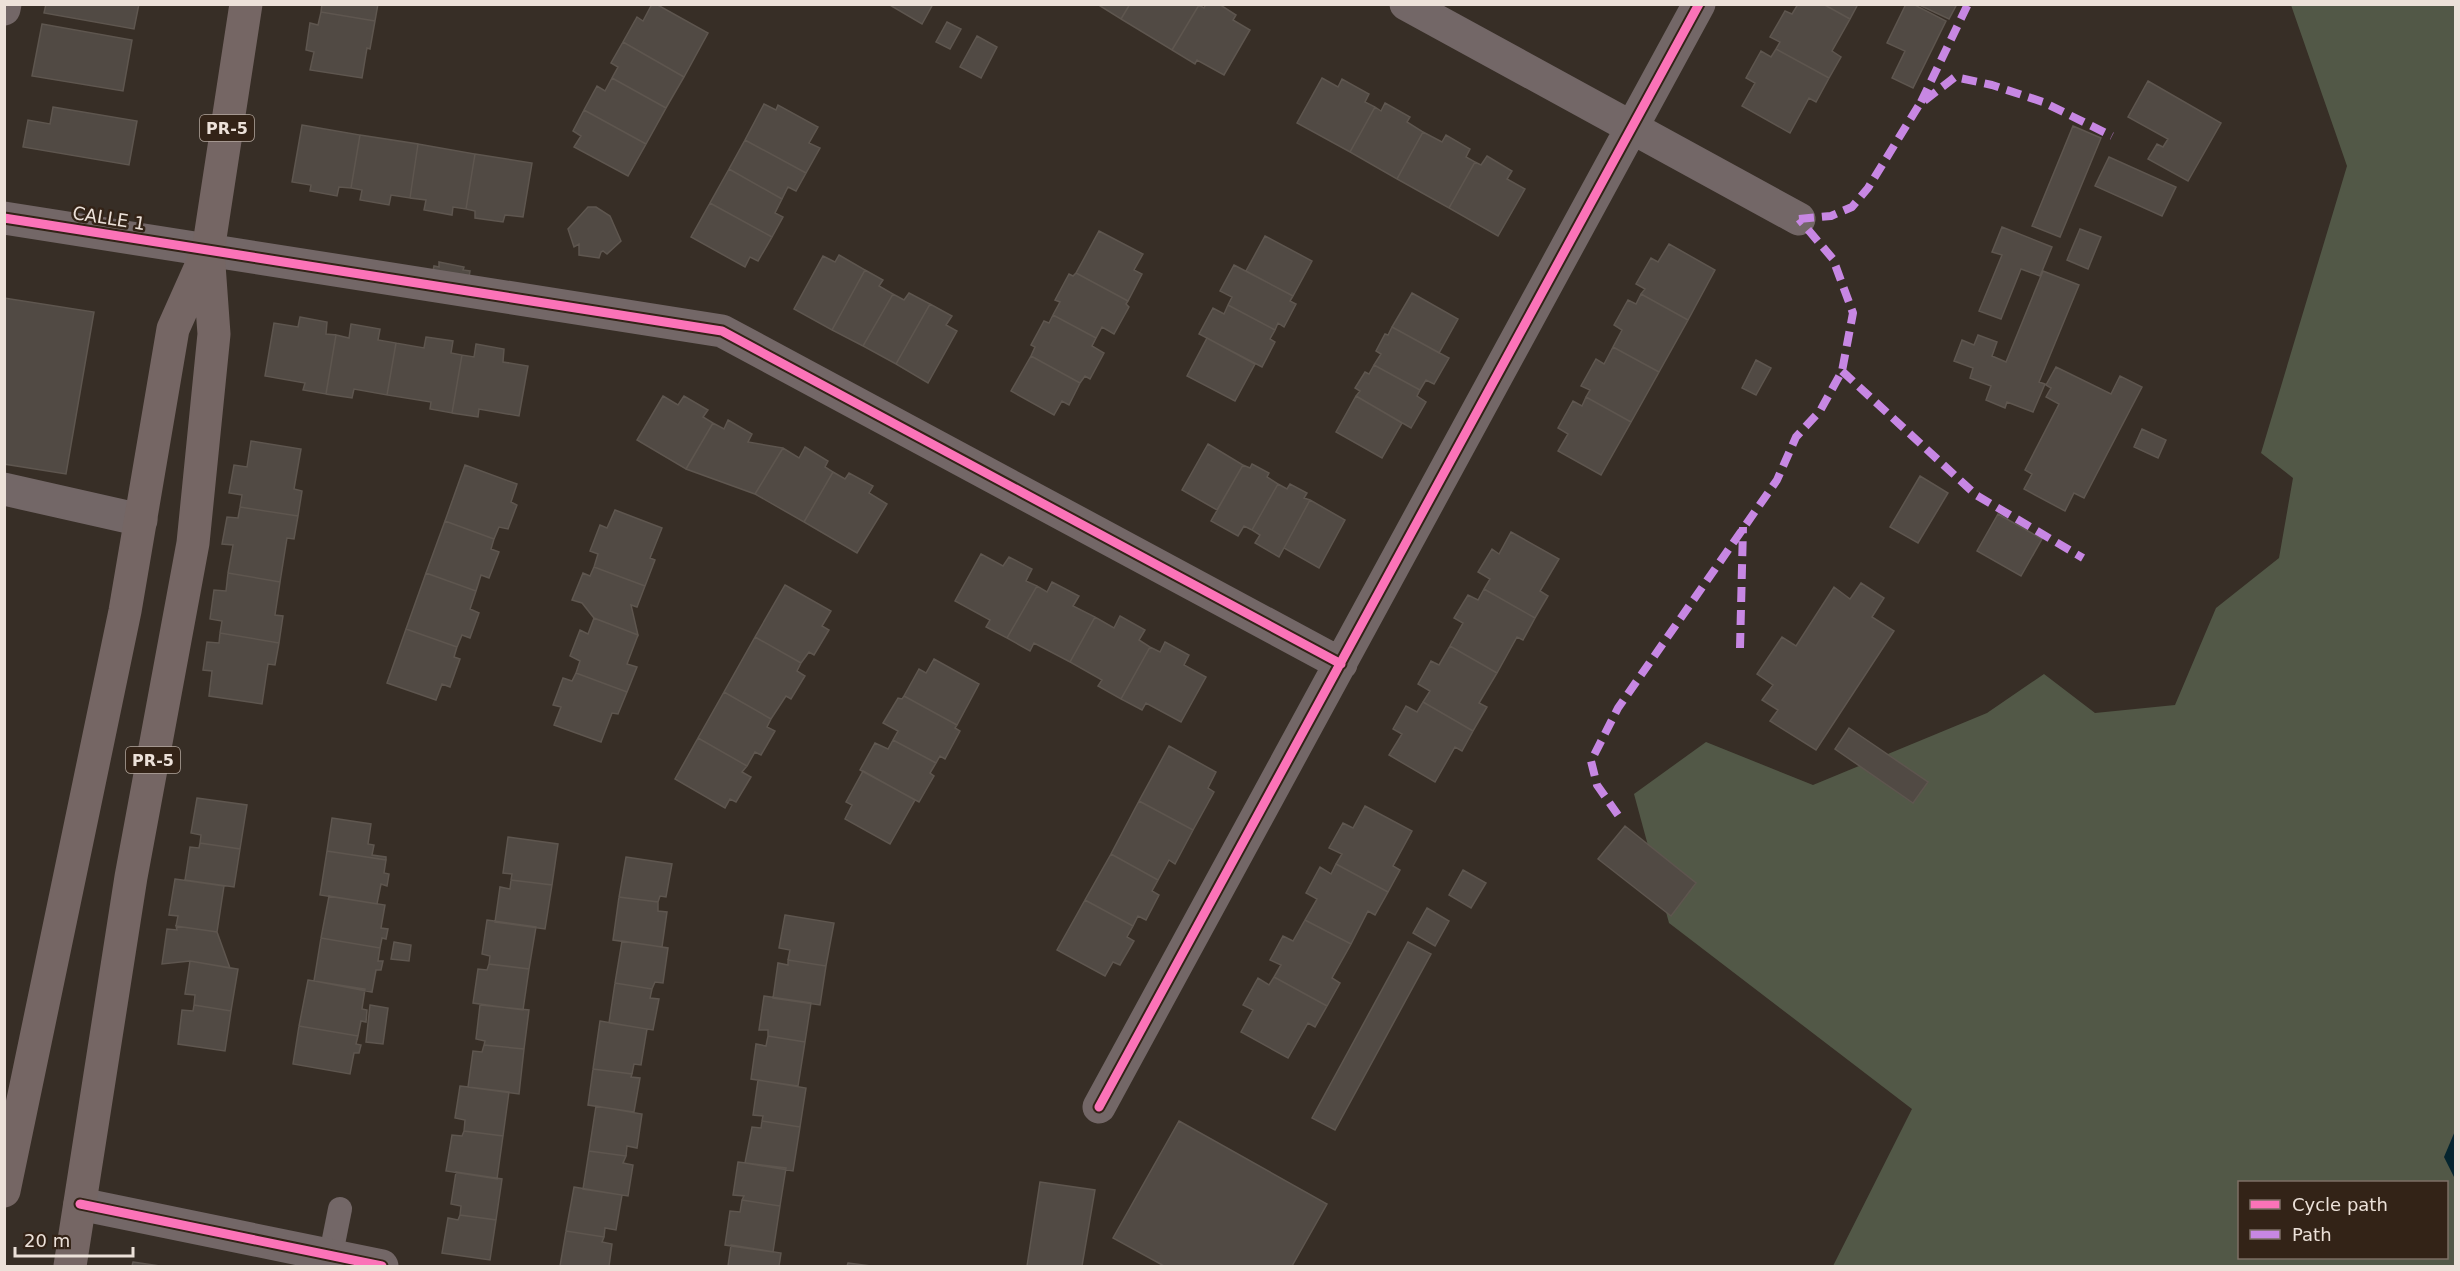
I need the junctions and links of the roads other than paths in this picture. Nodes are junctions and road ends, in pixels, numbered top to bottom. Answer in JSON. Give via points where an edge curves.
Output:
{"nodes":[{"id":1,"x":5,"y":4,"type":"edge"},
{"id":2,"x":246,"y":4,"type":"edge"},
{"id":3,"x":1406,"y":4,"type":"edge"},
{"id":4,"x":1699,"y":4,"type":"edge"},
{"id":5,"x":4,"y":9,"type":"edge"},
{"id":6,"x":1632,"y":128,"type":"junction"},
{"id":7,"x":4,"y":218,"type":"edge"},
{"id":8,"x":1799,"y":219,"type":"dead end"},
{"id":9,"x":208,"y":251,"type":"junction"},
{"id":10,"x":4,"y":489,"type":"edge"},
{"id":11,"x":141,"y":520,"type":"junction"},
{"id":12,"x":1341,"y":664,"type":"junction"},
{"id":13,"x":1099,"y":1107,"type":"dead end"},
{"id":14,"x":4,"y":1191,"type":"edge"},
{"id":15,"x":80,"y":1204,"type":"junction"},
{"id":16,"x":339,"y":1209,"type":"dead end"},
{"id":17,"x":331,"y":1254,"type":"junction"},
{"id":18,"x":70,"y":1266,"type":"edge"},
{"id":19,"x":382,"y":1266,"type":"edge"}],
"edges":[{"from":1,"to":5,"type":"street"},
{"from":2,"to":9,"type":"main road","number":"PR-5"},
{"from":3,"to":6,"type":"street"},
{"from":4,"to":6,"type":"street"},
{"from":6,"to":8,"type":"street"},
{"from":6,"to":12,"type":"street"},
{"from":7,"to":9,"type":"street","name":"CALLE 1"},
{"from":9,"to":11,"type":"main road","number":"PR-5","via":[[172,329]]},
{"from":9,"to":12,"type":"street","name":"CALLE 1","via":[[722,331]]},
{"from":9,"to":15,"type":"main road","number":"PR-5","via":[[214,334],[193,543],[131,877]]},
{"from":10,"to":11,"type":"street"},
{"from":11,"to":14,"type":"main road","number":"PR-5"},
{"from":12,"to":13,"type":"street"},
{"from":15,"to":17,"type":"street"},
{"from":15,"to":18,"type":"main road","number":"PR-5"},
{"from":16,"to":17,"type":"lane"},
{"from":17,"to":19,"type":"street"}]}
